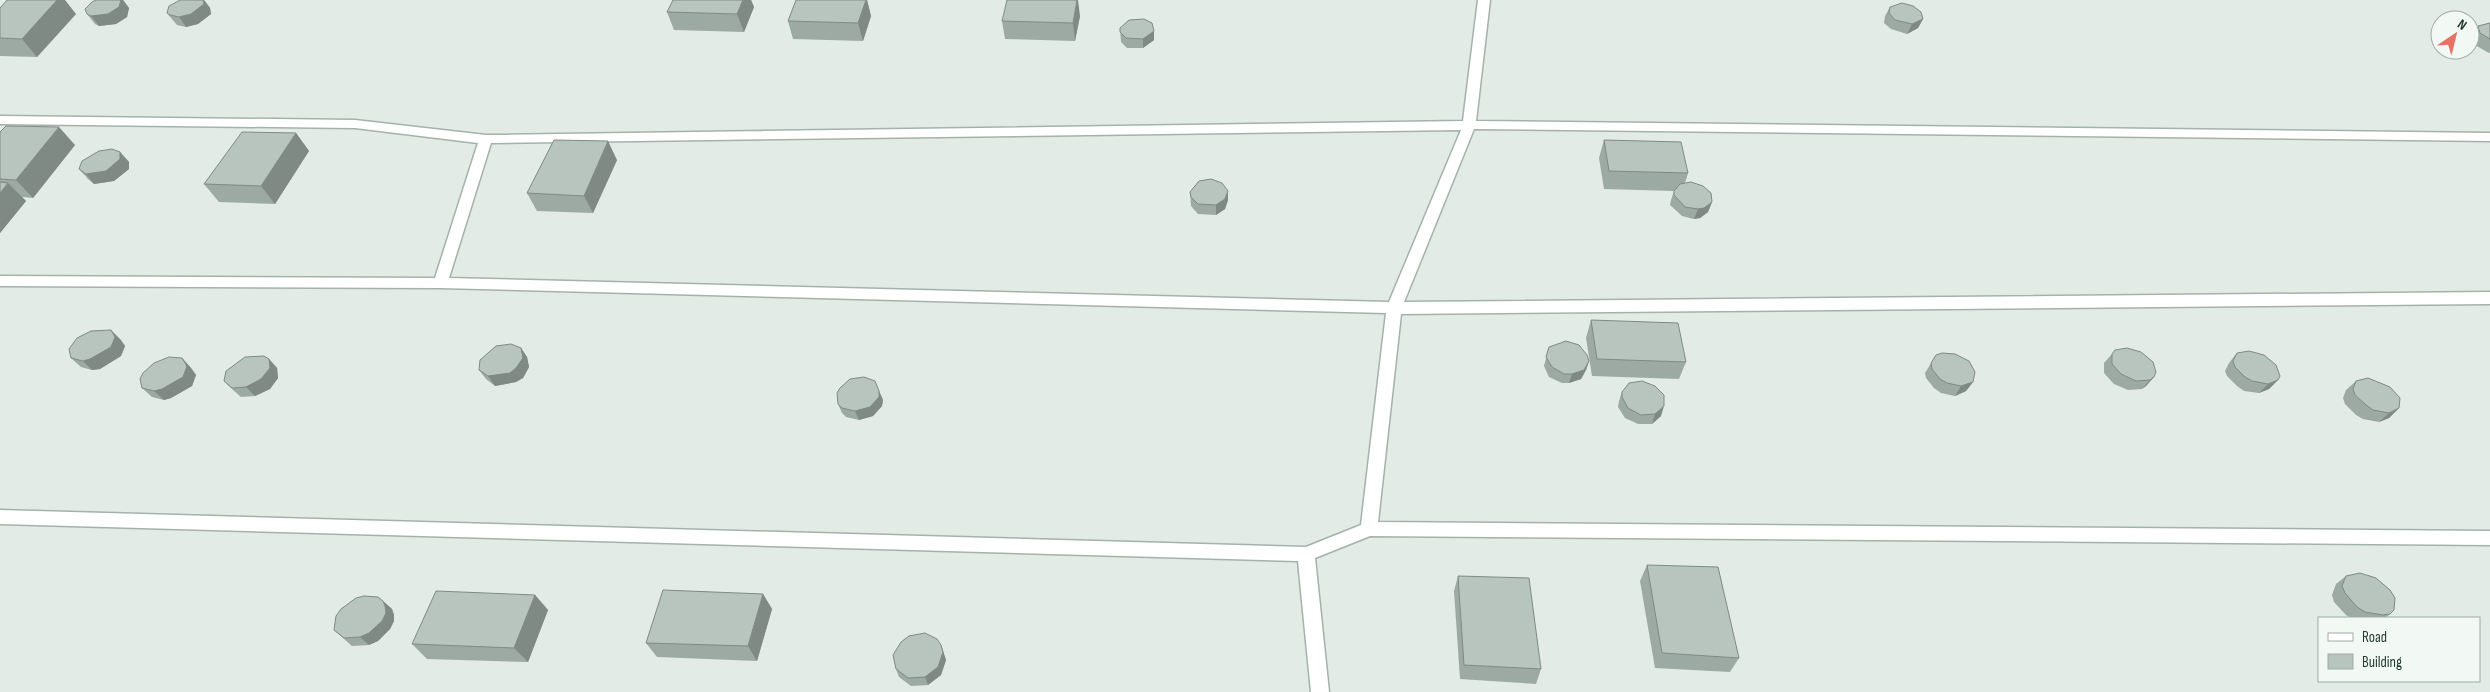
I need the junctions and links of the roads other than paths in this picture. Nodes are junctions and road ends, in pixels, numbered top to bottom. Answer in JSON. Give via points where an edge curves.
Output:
{"nodes":[{"id":1,"x":1484,"y":0,"type":"edge"},
{"id":2,"x":0,"y":120,"type":"edge"},
{"id":3,"x":1468,"y":125,"type":"junction"},
{"id":4,"x":2490,"y":136,"type":"edge"},
{"id":5,"x":486,"y":138,"type":"junction"},
{"id":6,"x":0,"y":281,"type":"edge"},
{"id":7,"x":440,"y":283,"type":"junction"},
{"id":8,"x":2490,"y":298,"type":"edge"},
{"id":9,"x":1394,"y":308,"type":"junction"},
{"id":10,"x":0,"y":517,"type":"edge"},
{"id":11,"x":1369,"y":529,"type":"junction"},
{"id":12,"x":2490,"y":538,"type":"edge"},
{"id":13,"x":1306,"y":554,"type":"junction"},
{"id":14,"x":1320,"y":692,"type":"edge"}],
"edges":[{"from":1,"to":3,"type":"street"},
{"from":2,"to":5,"type":"street","via":[[355,124]]},
{"from":3,"to":4,"type":"street"},
{"from":3,"to":5,"type":"street"},
{"from":3,"to":9,"type":"street"},
{"from":5,"to":7,"type":"street"},
{"from":6,"to":7,"type":"street"},
{"from":7,"to":9,"type":"street"},
{"from":8,"to":9,"type":"street"},
{"from":9,"to":11,"type":"street"},
{"from":10,"to":13,"type":"street"},
{"from":11,"to":12,"type":"street"},
{"from":11,"to":13,"type":"street"},
{"from":13,"to":14,"type":"street"}]}
